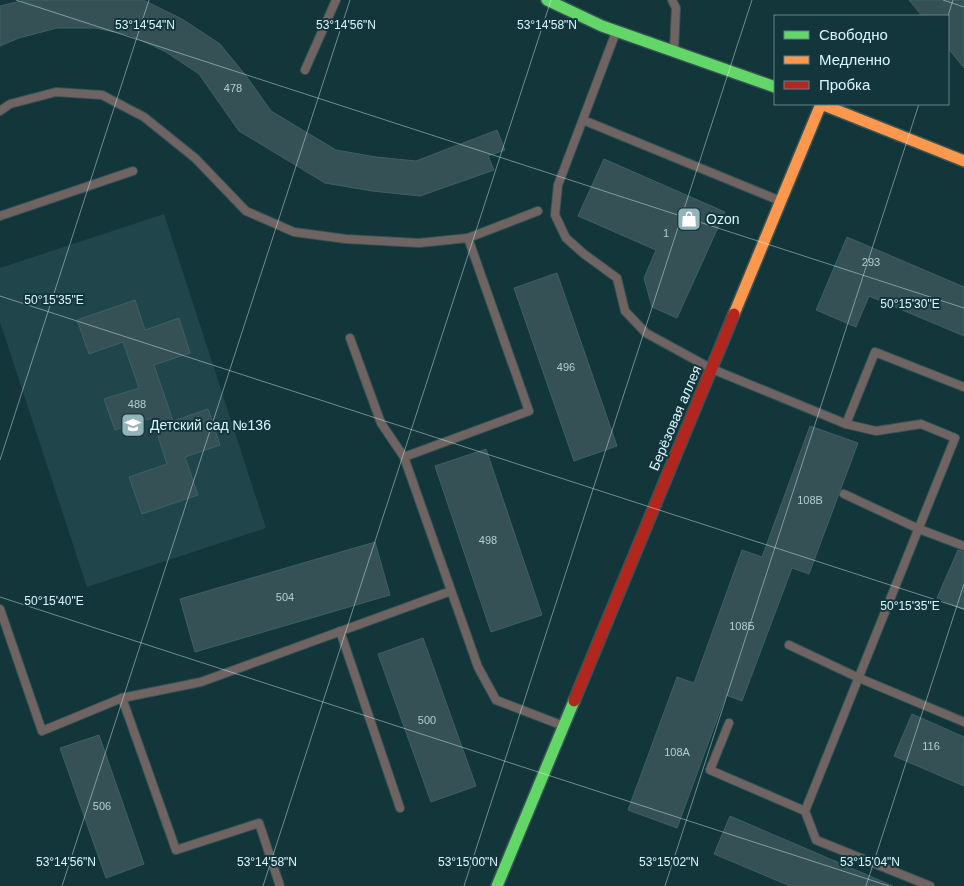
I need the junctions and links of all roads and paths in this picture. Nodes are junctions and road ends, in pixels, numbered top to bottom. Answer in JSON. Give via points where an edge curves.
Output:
{"nodes":[{"id":1,"x":336,"y":0,"type":"edge"},
{"id":2,"x":547,"y":0,"type":"edge"},
{"id":3,"x":672,"y":0,"type":"edge"},
{"id":4,"x":616,"y":30,"type":"junction"},
{"id":5,"x":674,"y":51,"type":"junction"},
{"id":6,"x":305,"y":70,"type":"dead end"},
{"id":7,"x":774,"y":87,"type":"edge"},
{"id":8,"x":820,"y":105,"type":"edge"},
{"id":9,"x":823,"y":105,"type":"edge"},
{"id":10,"x":0,"y":111,"type":"edge"},
{"id":11,"x":582,"y":120,"type":"junction"},
{"id":12,"x":964,"y":161,"type":"edge"},
{"id":13,"x":132,"y":172,"type":"dead end"},
{"id":14,"x":780,"y":201,"type":"junction"},
{"id":15,"x":538,"y":211,"type":"dead end"},
{"id":16,"x":0,"y":216,"type":"edge"},
{"id":17,"x":468,"y":238,"type":"junction"},
{"id":18,"x":350,"y":338,"type":"dead end"},
{"id":19,"x":712,"y":369,"type":"junction"},
{"id":20,"x":964,"y":387,"type":"edge"},
{"id":21,"x":846,"y":424,"type":"junction"},
{"id":22,"x":404,"y":457,"type":"junction"},
{"id":23,"x":844,"y":494,"type":"dead end"},
{"id":24,"x":919,"y":529,"type":"junction"},
{"id":25,"x":964,"y":546,"type":"edge"},
{"id":26,"x":451,"y":591,"type":"junction"},
{"id":27,"x":0,"y":609,"type":"edge"},
{"id":28,"x":340,"y":631,"type":"junction"},
{"id":29,"x":789,"y":645,"type":"dead end"},
{"id":30,"x":859,"y":678,"type":"junction"},
{"id":31,"x":122,"y":698,"type":"junction"},
{"id":32,"x":964,"y":722,"type":"edge"},
{"id":33,"x":729,"y":723,"type":"dead end"},
{"id":34,"x":563,"y":726,"type":"junction"},
{"id":35,"x":400,"y":808,"type":"dead end"},
{"id":36,"x":805,"y":811,"type":"junction"},
{"id":37,"x":500,"y":884,"type":"edge"},
{"id":38,"x":280,"y":886,"type":"edge"},
{"id":39,"x":930,"y":886,"type":"edge"}],
"edges":[{"from":1,"to":6,"type":"lane"},
{"from":2,"to":4,"type":"street"},
{"from":3,"to":5,"type":"lane","via":[[676,8]]},
{"from":4,"to":5,"type":"street"},
{"from":4,"to":11,"type":"lane"},
{"from":5,"to":7,"type":"street"},
{"from":8,"to":14,"type":"street","name":"Берёзовая аллея"},
{"from":9,"to":12,"type":"street","name":"Берёзовая аллея"},
{"from":10,"to":17,"type":"lane","via":[[10,104],[56,92],[102,95],[144,116],[195,158],[246,211],[294,232],[346,239],[419,242]]},
{"from":11,"to":14,"type":"lane"},
{"from":11,"to":19,"type":"lane","via":[[558,185],[555,215],[566,238],[617,278],[625,311],[646,333]]},
{"from":13,"to":16,"type":"lane"},
{"from":14,"to":19,"type":"street","name":"Берёзовая аллея"},
{"from":15,"to":17,"type":"lane"},
{"from":17,"to":22,"type":"lane","via":[[529,410]]},
{"from":18,"to":22,"type":"lane","via":[[381,423]]},
{"from":19,"to":21,"type":"lane"},
{"from":19,"to":34,"type":"street","name":"Берёзовая аллея"},
{"from":20,"to":21,"type":"lane","via":[[874,352]]},
{"from":21,"to":24,"type":"lane","via":[[876,431],[922,424],[955,438]]},
{"from":22,"to":26,"type":"lane"},
{"from":23,"to":24,"type":"lane"},
{"from":24,"to":25,"type":"lane"},
{"from":24,"to":30,"type":"lane"},
{"from":26,"to":28,"type":"lane"},
{"from":26,"to":34,"type":"lane","via":[[478,667],[496,700]]},
{"from":27,"to":31,"type":"lane","via":[[42,731]]},
{"from":28,"to":31,"type":"lane","via":[[201,682]]},
{"from":28,"to":35,"type":"lane"},
{"from":29,"to":30,"type":"lane"},
{"from":30,"to":32,"type":"lane"},
{"from":30,"to":36,"type":"lane"},
{"from":31,"to":38,"type":"lane","via":[[176,850],[259,823]]},
{"from":33,"to":36,"type":"lane","via":[[710,770]]},
{"from":34,"to":37,"type":"street","name":"Берёзовая аллея"},
{"from":36,"to":39,"type":"lane","via":[[816,840]]}]}
